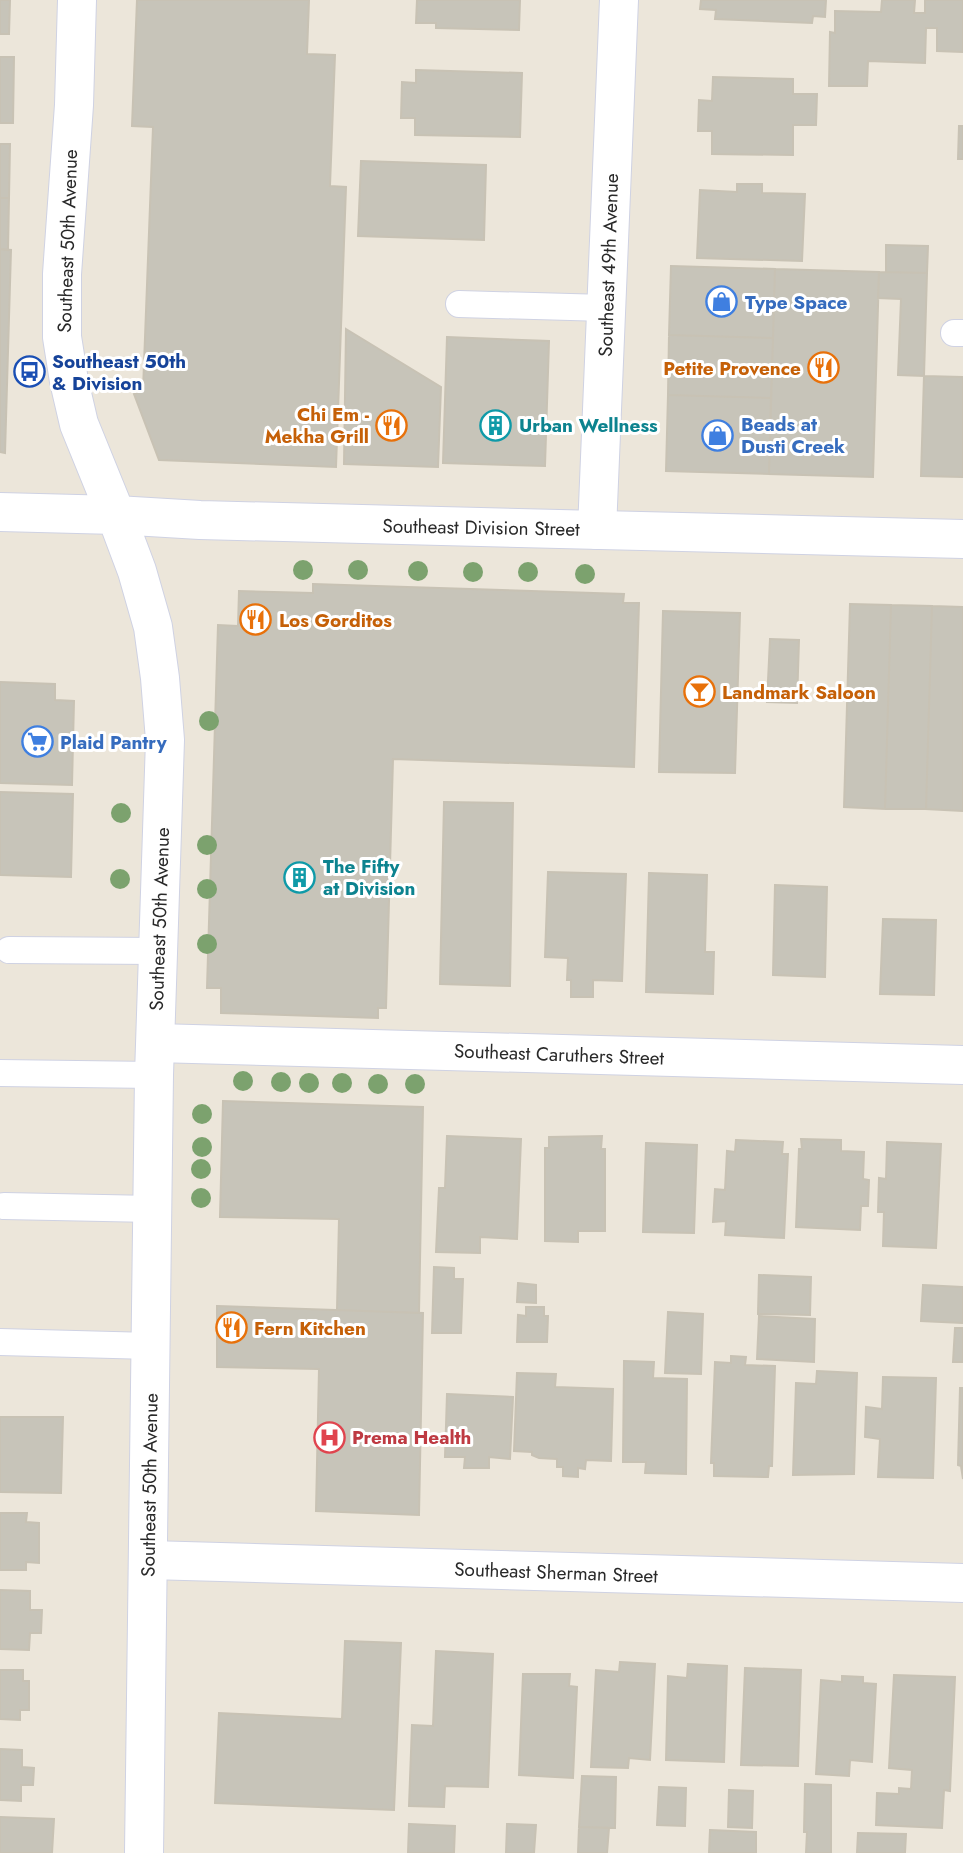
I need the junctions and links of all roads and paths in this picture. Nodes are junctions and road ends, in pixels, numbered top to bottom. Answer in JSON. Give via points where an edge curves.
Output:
{"nodes":[{"id":1,"x":77,"y":0,"type":"edge"},
{"id":2,"x":619,"y":0,"type":"edge"},
{"id":3,"x":459,"y":304,"type":"dead end"},
{"id":4,"x":606,"y":308,"type":"junction"},
{"id":5,"x":0,"y":512,"type":"edge"},
{"id":6,"x":116,"y":515,"type":"junction"},
{"id":7,"x":597,"y":530,"type":"junction"},
{"id":8,"x":963,"y":540,"type":"edge"},
{"id":9,"x":9,"y":950,"type":"dead end"},
{"id":10,"x":158,"y":951,"type":"junction"},
{"id":11,"x":155,"y":1059,"type":"junction"},
{"id":12,"x":963,"y":1065,"type":"edge"},
{"id":13,"x":0,"y":1073,"type":"edge"},
{"id":14,"x":5,"y":1206,"type":"dead end"},
{"id":15,"x":153,"y":1209,"type":"junction"},
{"id":16,"x":0,"y":1342,"type":"edge"},
{"id":17,"x":151,"y":1346,"type":"junction"},
{"id":18,"x":149,"y":1560,"type":"junction"},
{"id":19,"x":963,"y":1583,"type":"edge"},
{"id":20,"x":144,"y":1853,"type":"edge"}],
"edges":[{"from":1,"to":6,"type":"main road","name":"Southeast 50th Avenue","via":[[62,337],[79,424]]},
{"from":2,"to":4,"type":"main road","name":"Southeast 49th Avenue"},
{"from":3,"to":4,"type":"lane"},
{"from":4,"to":7,"type":"main road","name":"Southeast 49th Avenue"},
{"from":5,"to":6,"type":"main road","name":"Southeast Division Street"},
{"from":6,"to":7,"type":"main road","name":"Southeast Division Street"},
{"from":6,"to":10,"type":"main road","name":"Southeast 50th Avenue","via":[[153,627],[160,678],[164,740]]},
{"from":7,"to":8,"type":"main road","name":"Southeast Division Street"},
{"from":9,"to":10,"type":"lane"},
{"from":10,"to":11,"type":"main road","name":"Southeast 50th Avenue"},
{"from":11,"to":12,"type":"main road","name":"Southeast Caruthers Street"},
{"from":11,"to":13,"type":"lane"},
{"from":11,"to":15,"type":"main road","name":"Southeast 50th Avenue"},
{"from":14,"to":15,"type":"lane"},
{"from":15,"to":17,"type":"main road","name":"Southeast 50th Avenue"},
{"from":16,"to":17,"type":"lane"},
{"from":17,"to":18,"type":"main road","name":"Southeast 50th Avenue"},
{"from":18,"to":19,"type":"main road","name":"Southeast Sherman Street"},
{"from":18,"to":20,"type":"main road","name":"Southeast 50th Avenue"}]}
